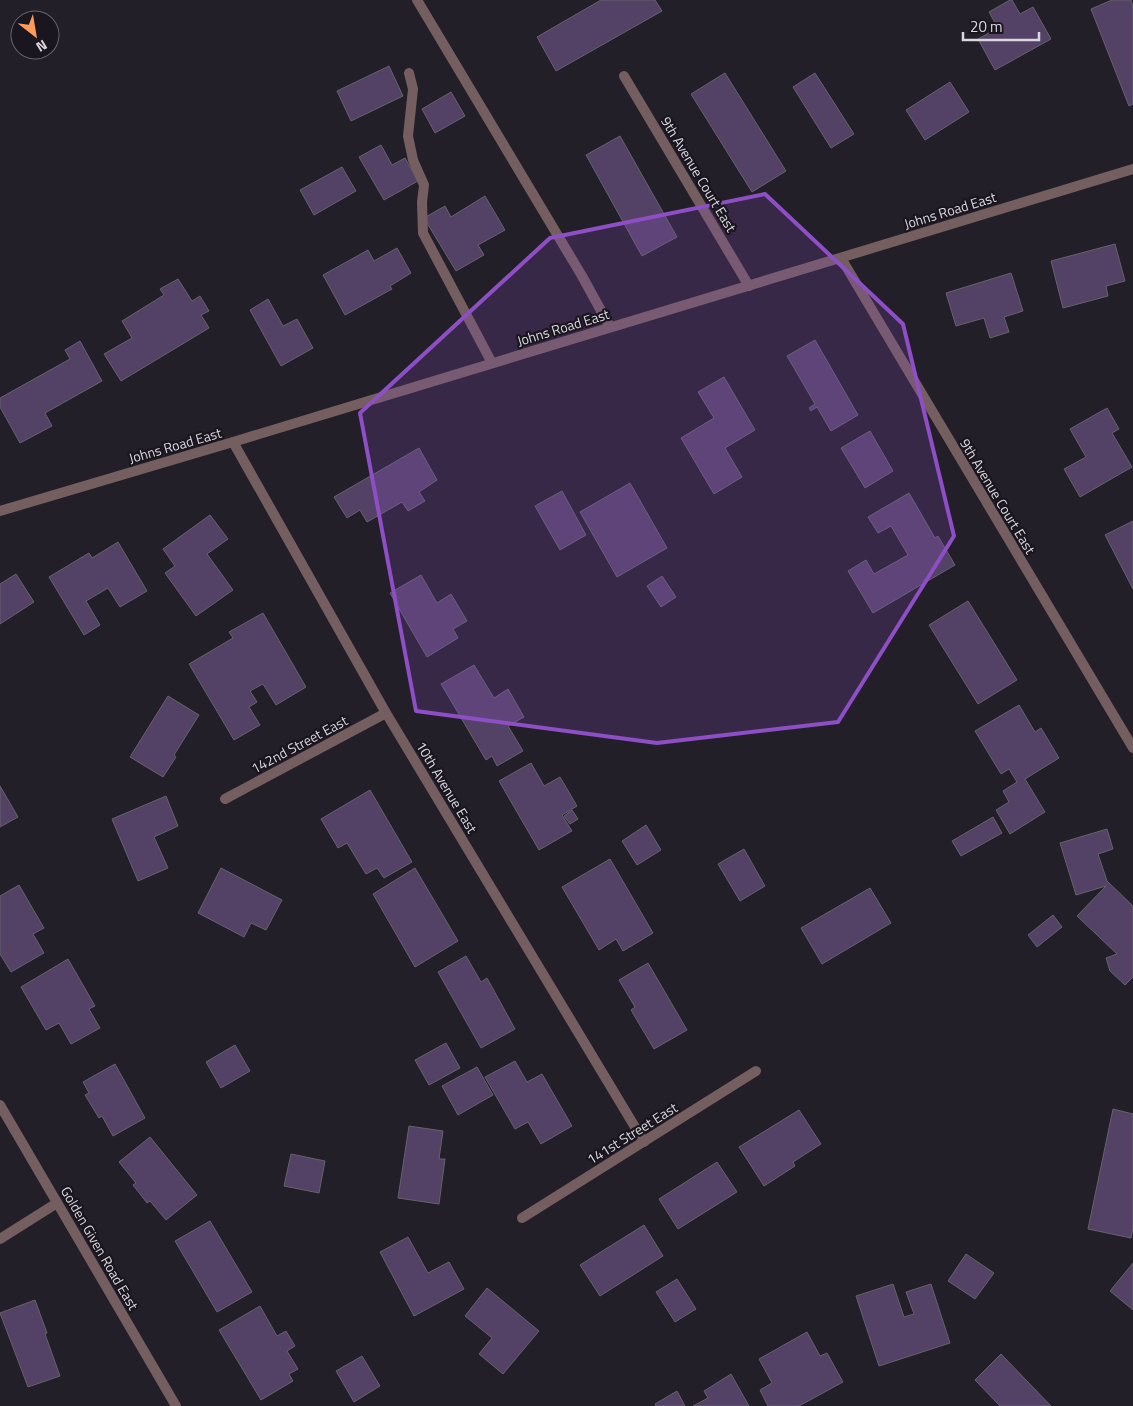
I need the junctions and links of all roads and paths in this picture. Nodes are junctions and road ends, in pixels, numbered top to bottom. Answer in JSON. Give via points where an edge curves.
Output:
{"nodes":[{"id":1,"x":417,"y":0,"type":"edge"},
{"id":2,"x":409,"y":74,"type":"dead end"},
{"id":3,"x":624,"y":76,"type":"dead end"},
{"id":4,"x":1133,"y":169,"type":"edge"},
{"id":5,"x":841,"y":258,"type":"junction"},
{"id":6,"x":749,"y":286,"type":"junction"},
{"id":7,"x":610,"y":328,"type":"junction"},
{"id":8,"x":492,"y":363,"type":"junction"},
{"id":9,"x":234,"y":442,"type":"junction"},
{"id":10,"x":0,"y":511,"type":"edge"},
{"id":11,"x":386,"y":712,"type":"junction"},
{"id":12,"x":1133,"y":748,"type":"edge"},
{"id":13,"x":225,"y":799,"type":"dead end"},
{"id":14,"x":756,"y":1071,"type":"dead end"},
{"id":15,"x":0,"y":1105,"type":"edge"},
{"id":16,"x":644,"y":1142,"type":"junction"},
{"id":17,"x":58,"y":1203,"type":"junction"},
{"id":18,"x":522,"y":1218,"type":"dead end"},
{"id":19,"x":0,"y":1239,"type":"edge"},
{"id":20,"x":176,"y":1406,"type":"edge"}],
"edges":[{"from":1,"to":7,"type":"street"},
{"from":2,"to":8,"type":"street","via":[[413,89],[408,136],[413,160],[424,185],[423,233]]},
{"from":3,"to":6,"type":"street","name":"9th Avenue Court East"},
{"from":4,"to":5,"type":"street","name":"Johns Road East"},
{"from":5,"to":6,"type":"street","name":"Johns Road East"},
{"from":5,"to":12,"type":"street","name":"9th Avenue Court East"},
{"from":6,"to":7,"type":"street","name":"Johns Road East"},
{"from":7,"to":8,"type":"street","name":"Johns Road East"},
{"from":8,"to":9,"type":"street","name":"Johns Road East"},
{"from":9,"to":10,"type":"street","name":"Johns Road East"},
{"from":9,"to":11,"type":"street","name":"10th Avenue East"},
{"from":11,"to":13,"type":"street","name":"142nd Street East"},
{"from":11,"to":16,"type":"street","name":"10th Avenue East"},
{"from":14,"to":16,"type":"street","name":"141st Street East"},
{"from":15,"to":17,"type":"street","name":"Golden Given Road East"},
{"from":16,"to":18,"type":"street","name":"141st Street East"},
{"from":17,"to":19,"type":"street"},
{"from":17,"to":20,"type":"street","name":"Golden Given Road East"}]}
